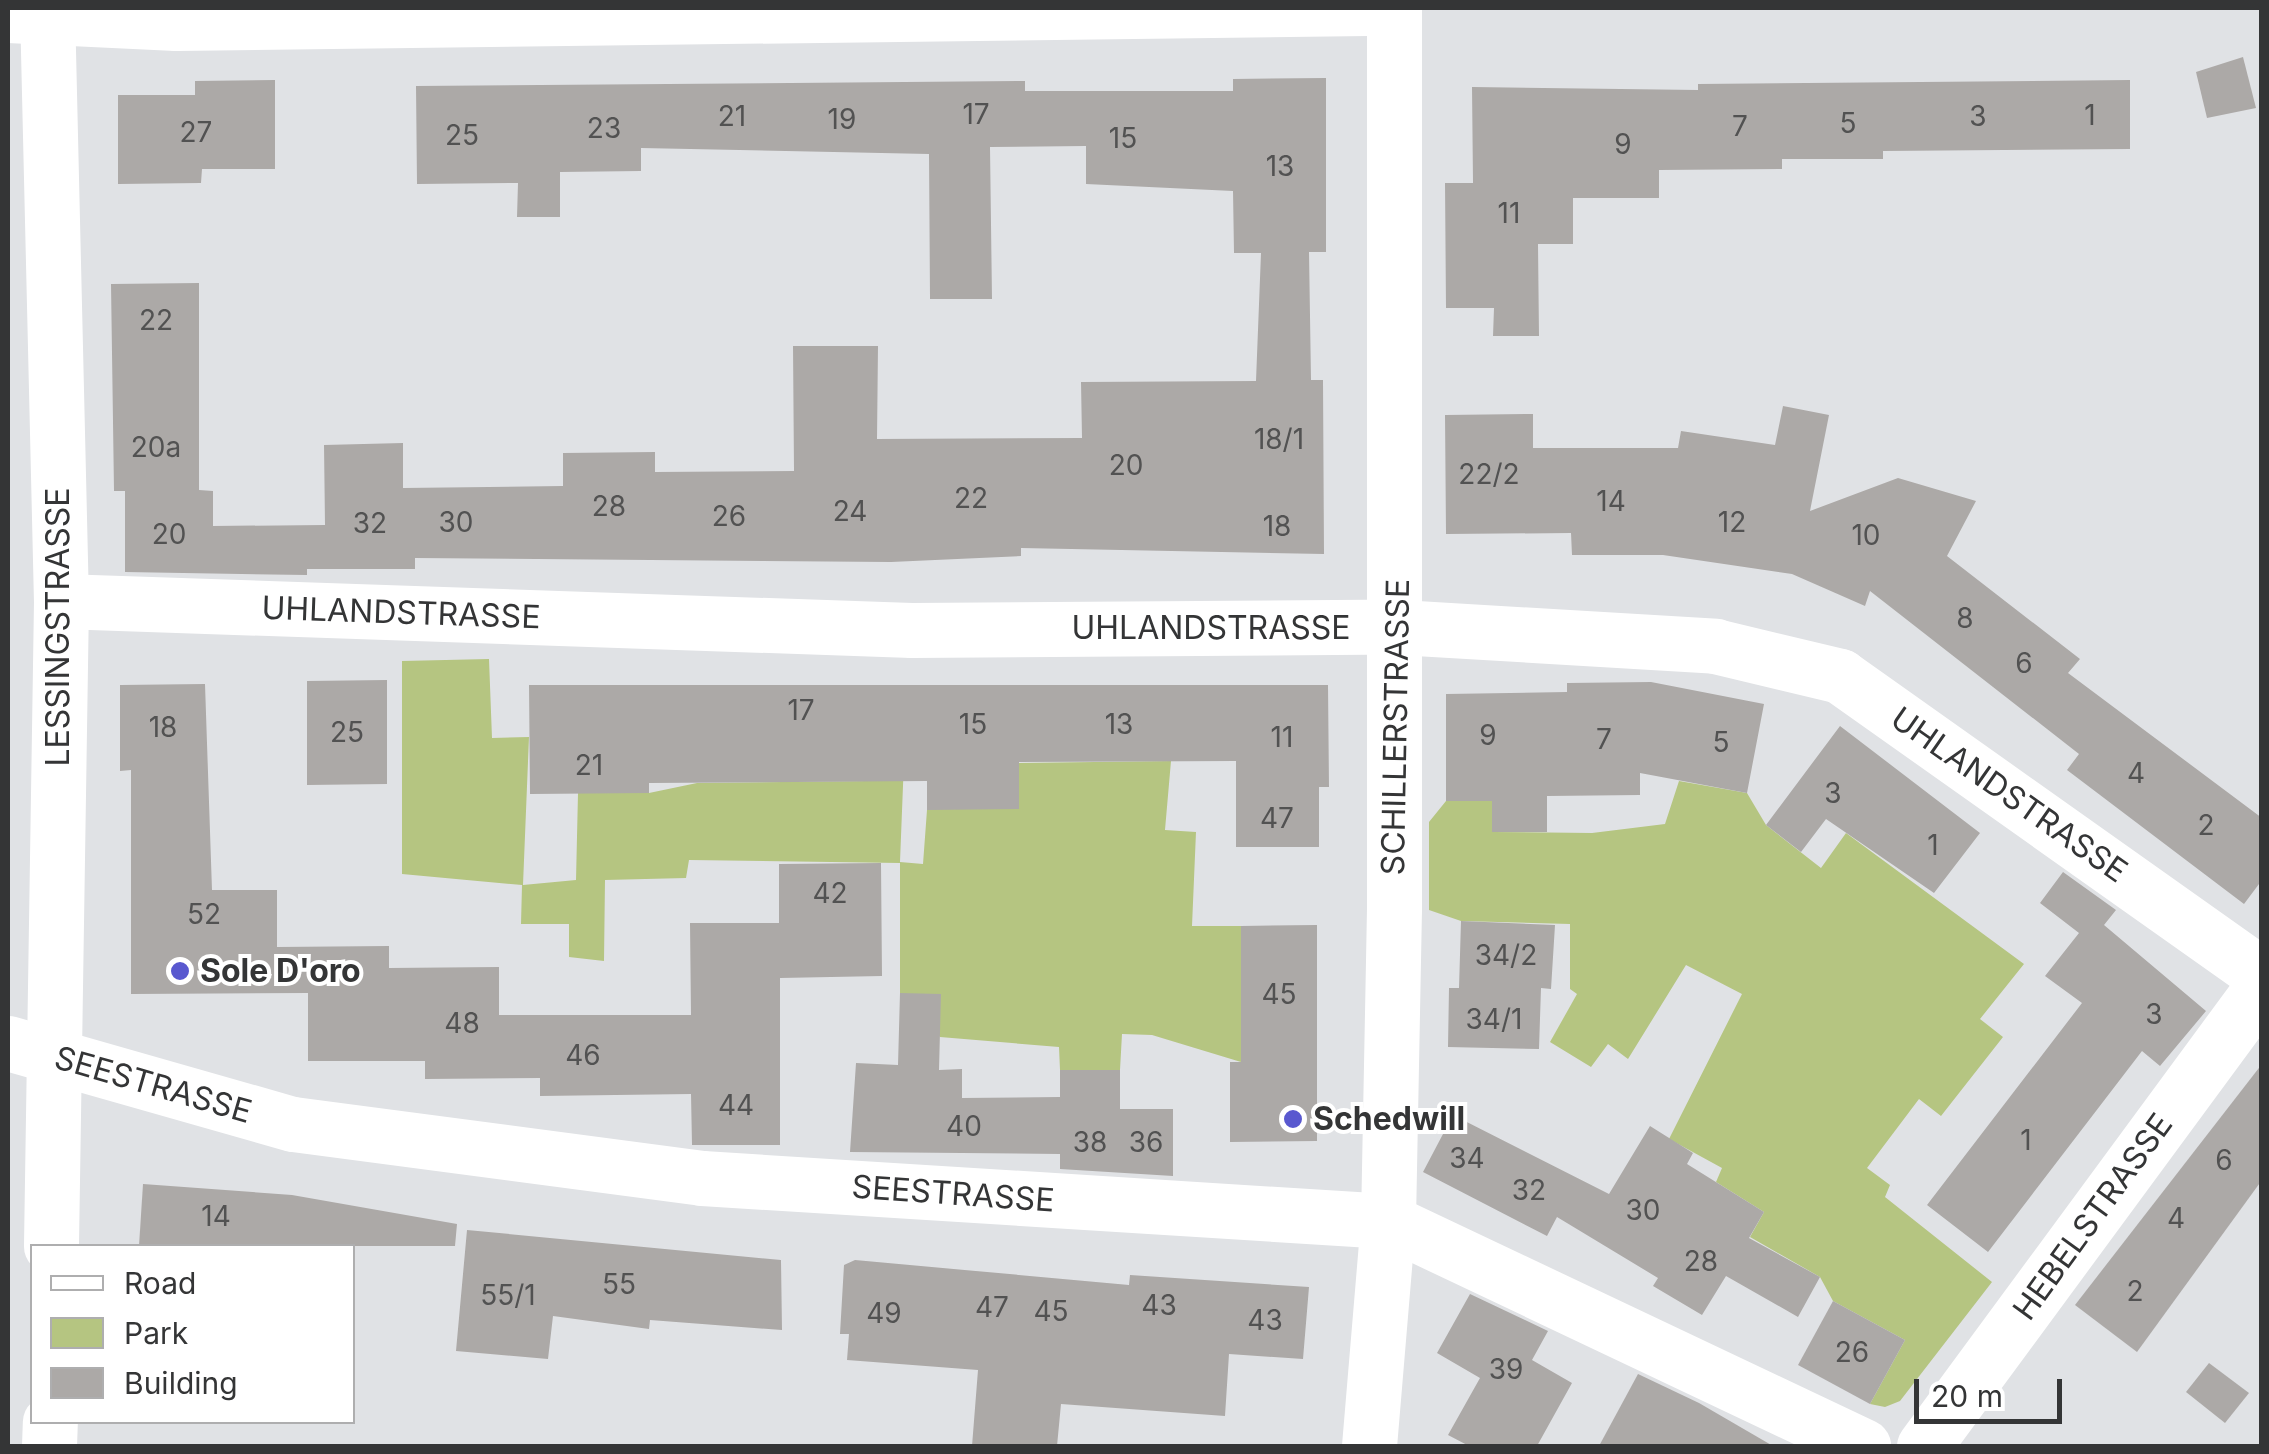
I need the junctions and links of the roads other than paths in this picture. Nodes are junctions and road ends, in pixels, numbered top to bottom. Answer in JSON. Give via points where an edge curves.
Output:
{"nodes":[{"id":1,"x":1368,"y":8,"type":"edge"},
{"id":2,"x":1394,"y":8,"type":"edge"},
{"id":3,"x":713,"y":12,"type":"edge"},
{"id":4,"x":34,"y":13,"type":"edge"},
{"id":5,"x":62,"y":601,"type":"junction"},
{"id":6,"x":1398,"y":627,"type":"junction"},
{"id":7,"x":2262,"y":975,"type":"edge"},
{"id":8,"x":2262,"y":987,"type":"edge"},
{"id":9,"x":30,"y":1050,"type":"edge"},
{"id":10,"x":1388,"y":1221,"type":"junction"},
{"id":11,"x":52,"y":1244,"type":"edge"},
{"id":12,"x":1369,"y":1446,"type":"edge"},
{"id":13,"x":1863,"y":1446,"type":"edge"},
{"id":14,"x":1924,"y":1446,"type":"edge"}],
"edges":[{"from":1,"to":3,"type":"street"},
{"from":2,"to":6,"type":"street","name":"SCHILLERSTRASSE"},
{"from":3,"to":4,"type":"street","via":[[176,24]]},
{"from":4,"to":5,"type":"street","name":"LESSINGSTRASSE"},
{"from":5,"to":6,"type":"street","name":"UHLANDSTRASSE","via":[[912,630]]},
{"from":5,"to":9,"type":"street","name":"LESSINGSTRASSE"},
{"from":6,"to":7,"type":"street","name":"UHLANDSTRASSE","via":[[1715,646],[1840,676]]},
{"from":6,"to":10,"type":"street","name":"SCHILLERSTRASSE"},
{"from":8,"to":14,"type":"street","name":"HEBELSTRASSE"},
{"from":9,"to":10,"type":"street","name":"SEESTRASSE","via":[[294,1124],[702,1178]]},
{"from":9,"to":11,"type":"street","name":"LESSINGSTRASSE"},
{"from":10,"to":12,"type":"street","name":"SCHILLERSTRASSE"},
{"from":10,"to":13,"type":"street","name":"SEESTRASSE"}]}
